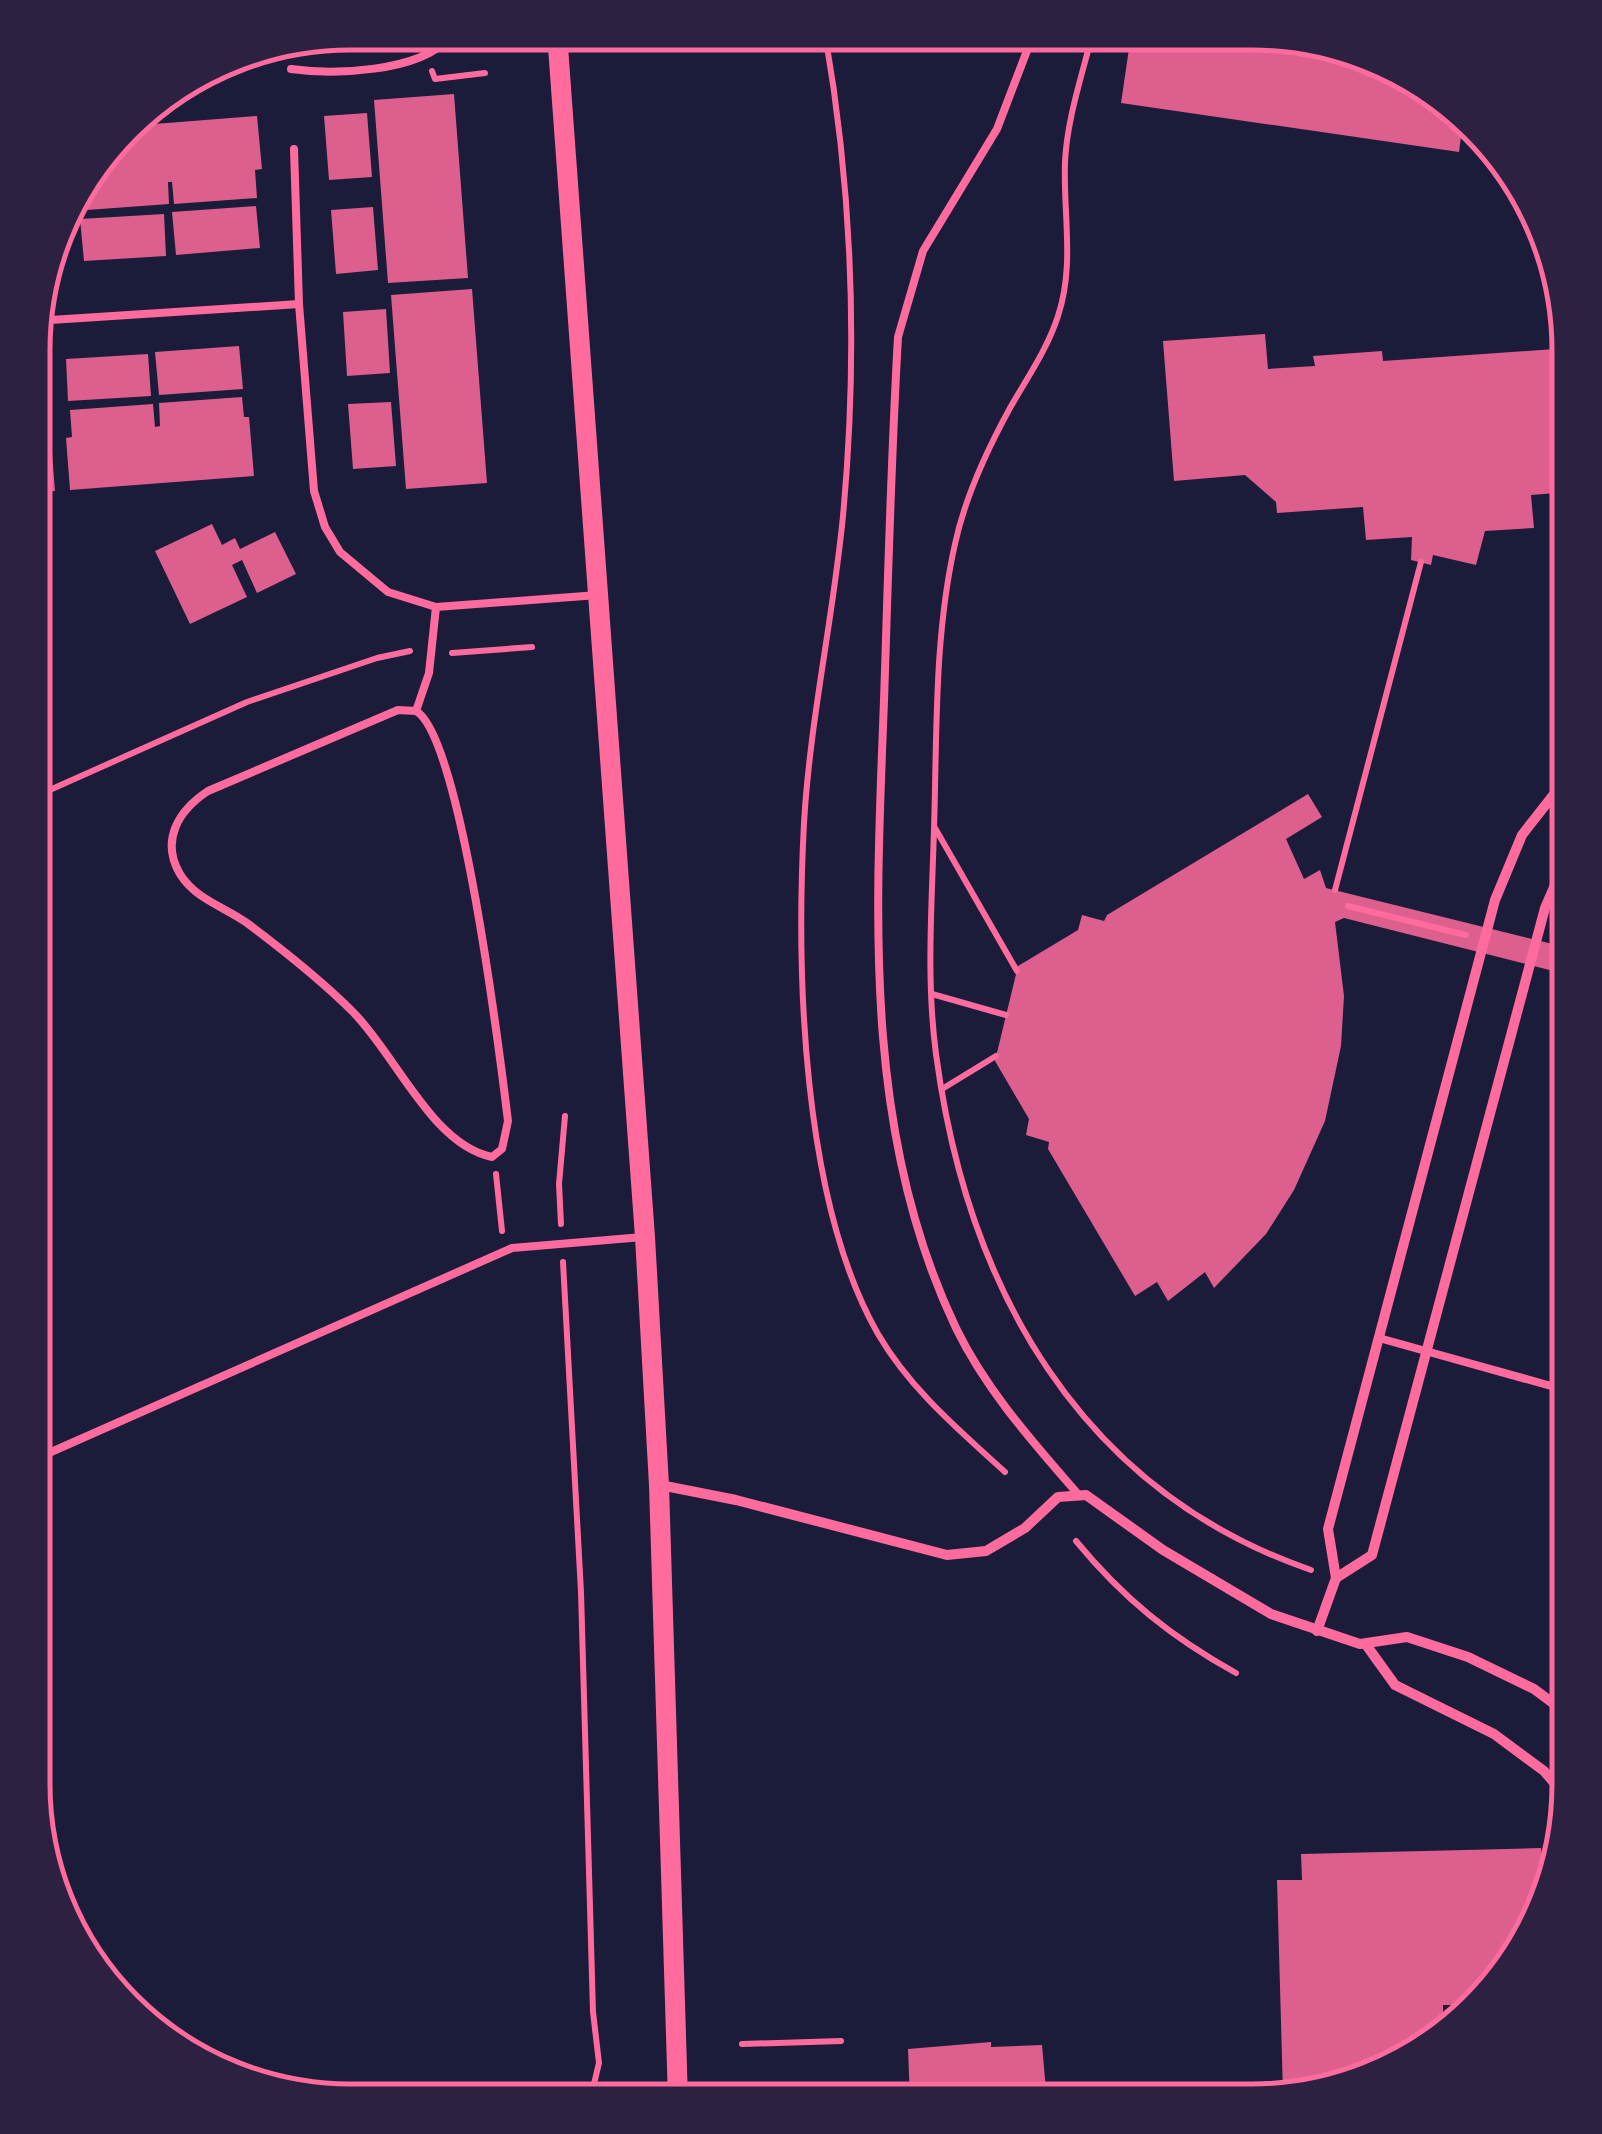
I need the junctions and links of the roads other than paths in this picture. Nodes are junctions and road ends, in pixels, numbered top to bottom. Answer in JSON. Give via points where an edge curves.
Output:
{"nodes":[{"id":1,"x":433,"y":50,"type":"edge"},
{"id":2,"x":558,"y":50,"type":"edge"},
{"id":3,"x":1027,"y":50,"type":"edge"},
{"id":4,"x":291,"y":68,"type":"dead end"},
{"id":5,"x":294,"y":149,"type":"dead end"},
{"id":6,"x":299,"y":304,"type":"junction"},
{"id":7,"x":52,"y":319,"type":"edge"},
{"id":8,"x":598,"y":596,"type":"junction"},
{"id":9,"x":436,"y":607,"type":"junction"},
{"id":10,"x":416,"y":710,"type":"junction"},
{"id":11,"x":1552,"y":797,"type":"edge"},
{"id":12,"x":1552,"y":893,"type":"edge"},
{"id":13,"x":645,"y":1237,"type":"junction"},
{"id":14,"x":1379,"y":1338,"type":"junction"},
{"id":15,"x":1427,"y":1351,"type":"junction"},
{"id":16,"x":1551,"y":1385,"type":"edge"},
{"id":17,"x":50,"y":1452,"type":"edge"},
{"id":18,"x":659,"y":1485,"type":"junction"},
{"id":19,"x":1077,"y":1492,"type":"junction"},
{"id":20,"x":1336,"y":1578,"type":"junction"},
{"id":21,"x":1317,"y":1631,"type":"junction"},
{"id":22,"x":1366,"y":1646,"type":"junction"},
{"id":23,"x":1551,"y":1702,"type":"edge"},
{"id":24,"x":1551,"y":1779,"type":"edge"},
{"id":25,"x":678,"y":2084,"type":"edge"}],
"edges":[{"from":1,"to":4,"type":"lane","via":[[359,70]]},
{"from":2,"to":8,"type":"main road"},
{"from":3,"to":19,"type":"lane","via":[[997,129],[923,251],[898,338],[876,944],[894,1118],[934,1275],[972,1359]]},
{"from":5,"to":6,"type":"lane"},
{"from":6,"to":7,"type":"lane"},
{"from":6,"to":9,"type":"lane","via":[[314,492],[325,527],[363,574],[410,602]]},
{"from":8,"to":9,"type":"lane"},
{"from":8,"to":13,"type":"main road"},
{"from":9,"to":10,"type":"lane"},
{"from":10,"to":10,"type":"lane","via":[[398,710],[208,791],[176,822],[172,856],[193,890],[252,927],[354,1013],[460,1147],[492,1157],[502,1149],[508,1121],[464,844],[447,761]]},
{"from":11,"to":14,"type":"street","via":[[1522,835],[1495,900]]},
{"from":12,"to":15,"type":"street"},
{"from":13,"to":17,"type":"lane","via":[[503,1252]]},
{"from":13,"to":18,"type":"main road"},
{"from":14,"to":15,"type":"lane"},
{"from":14,"to":20,"type":"street","via":[[1328,1529]]},
{"from":15,"to":16,"type":"lane"},
{"from":15,"to":20,"type":"street","via":[[1372,1555]]},
{"from":18,"to":19,"type":"street","via":[[968,1555],[1003,1543],[1058,1497]]},
{"from":18,"to":25,"type":"main road"},
{"from":19,"to":21,"type":"street","via":[[1251,1603]]},
{"from":20,"to":21,"type":"street"},
{"from":21,"to":22,"type":"street"},
{"from":22,"to":23,"type":"street","via":[[1407,1637],[1468,1657]]},
{"from":22,"to":24,"type":"street","via":[[1395,1685],[1494,1734]]}]}
